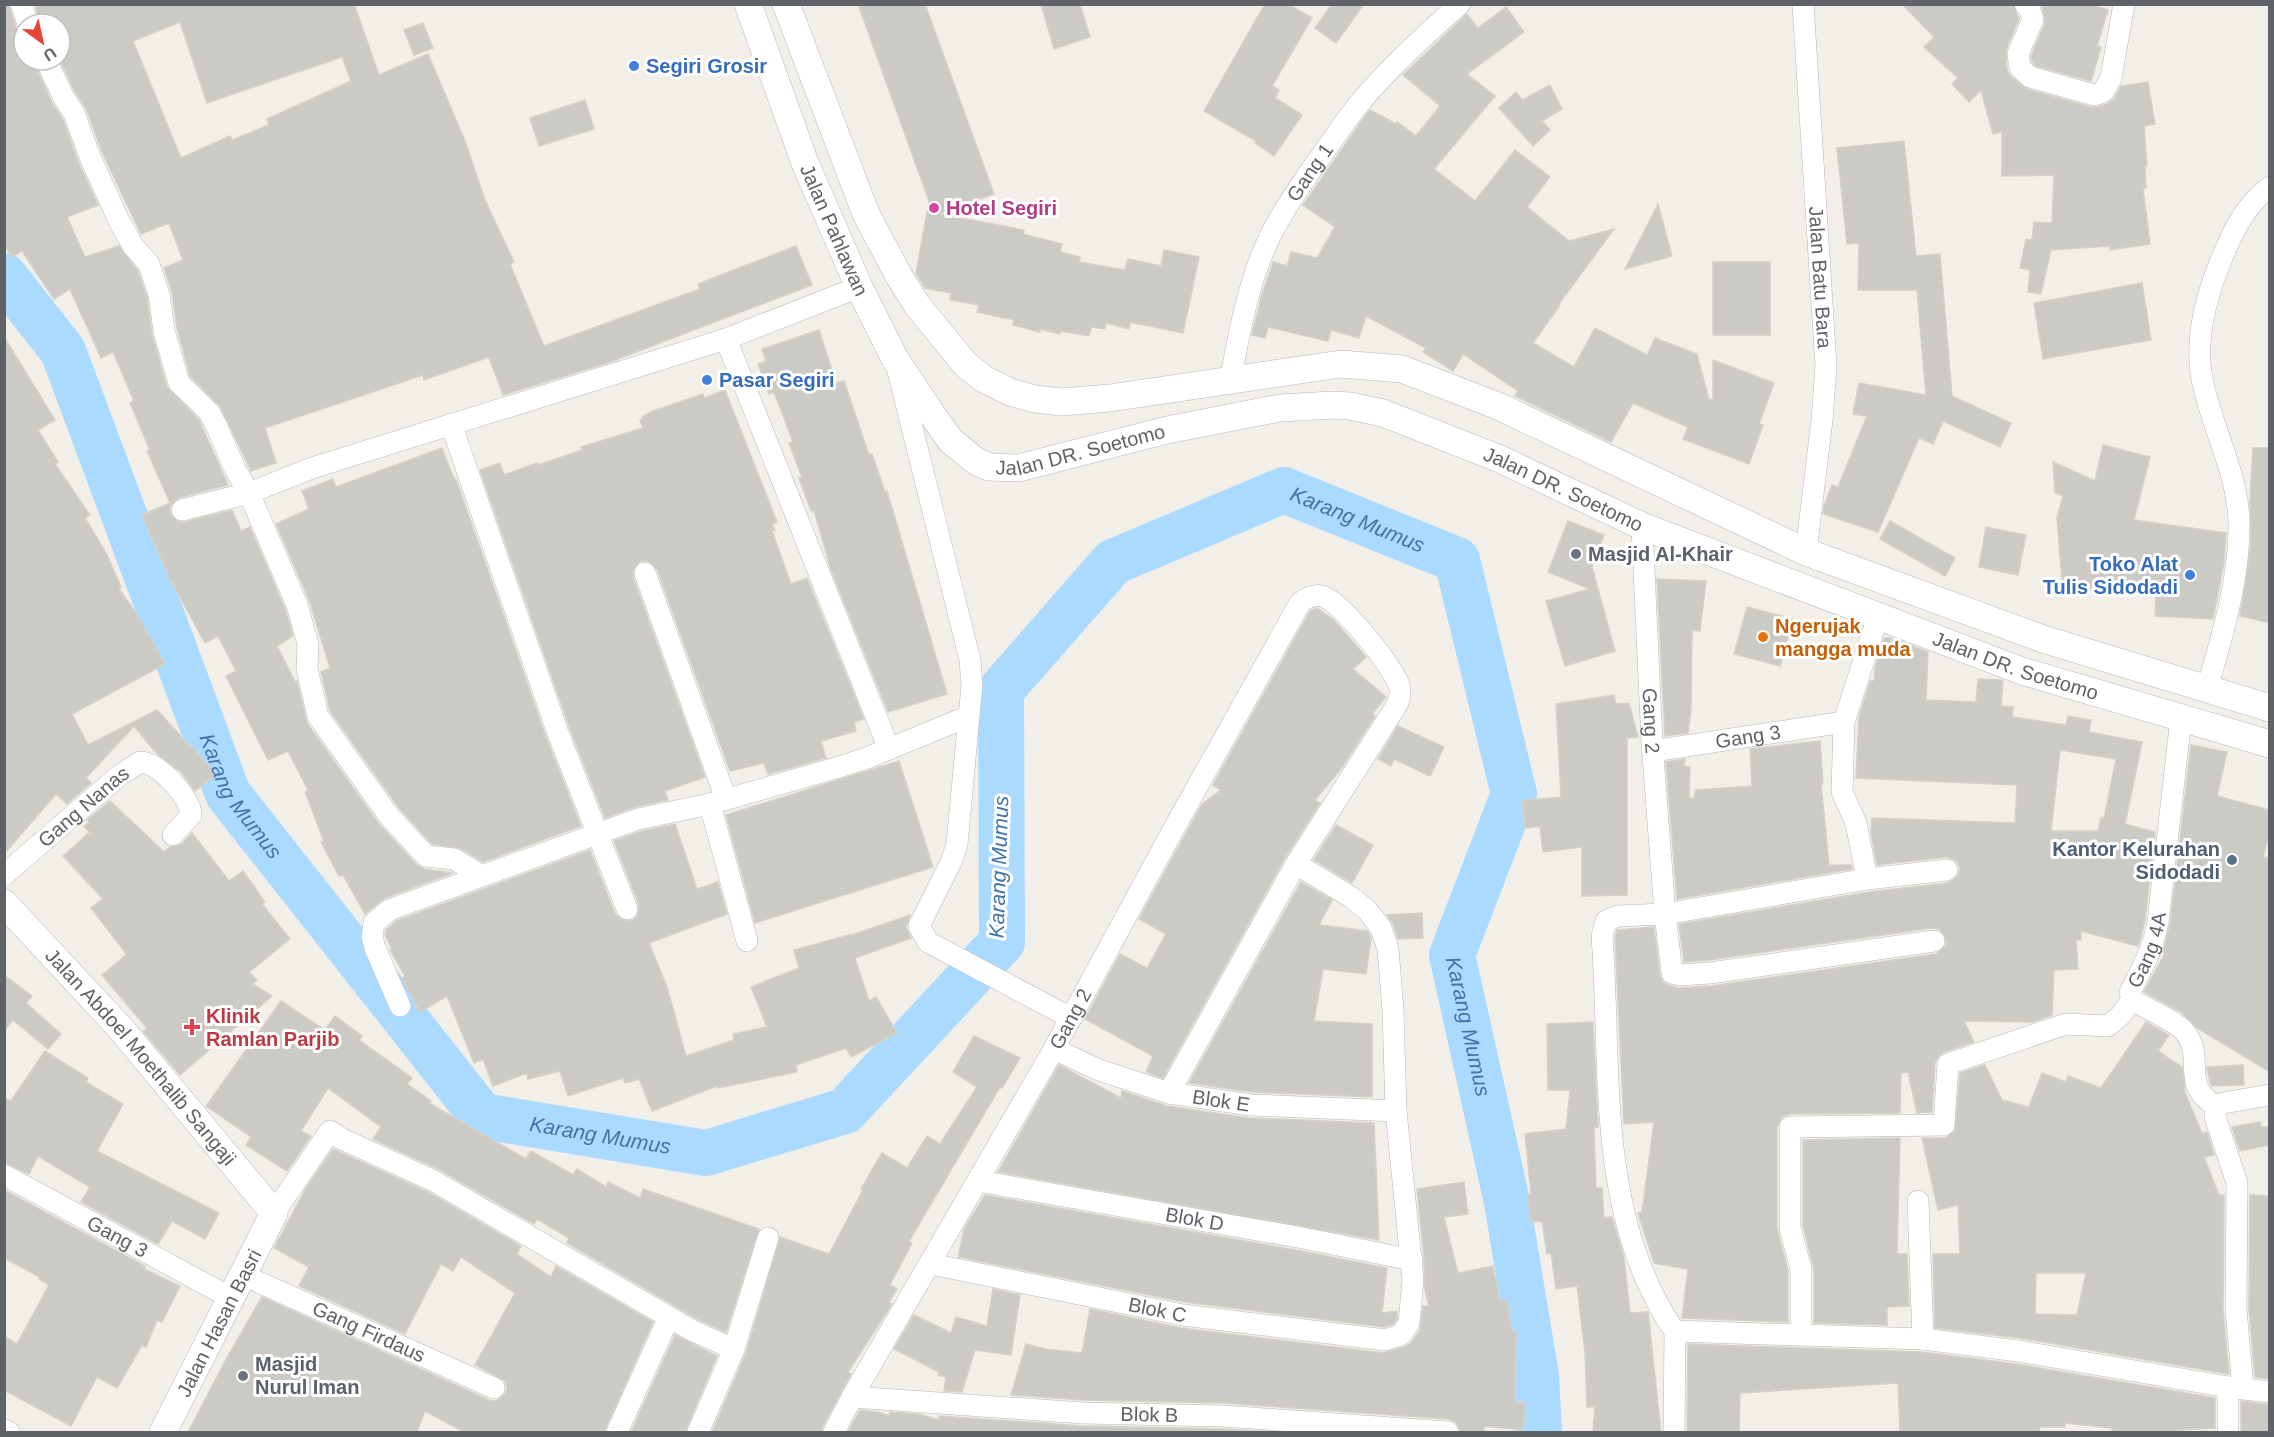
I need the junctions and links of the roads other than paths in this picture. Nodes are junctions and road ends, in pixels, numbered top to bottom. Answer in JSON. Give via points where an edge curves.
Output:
{"nodes":[{"id":1,"x":748,"y":4,"type":"edge"},
{"id":2,"x":786,"y":4,"type":"edge"},
{"id":3,"x":1460,"y":4,"type":"edge"},
{"id":4,"x":1803,"y":4,"type":"edge"},
{"id":5,"x":2025,"y":4,"type":"edge"},
{"id":6,"x":2124,"y":7,"type":"edge"},
{"id":7,"x":51,"y":72,"type":"edge"},
{"id":8,"x":2270,"y":187,"type":"edge"},
{"id":9,"x":859,"y":287,"type":"junction"},
{"id":10,"x":726,"y":339,"type":"junction"},
{"id":11,"x":895,"y":359,"type":"junction"},
{"id":12,"x":966,"y":365,"type":"joint"},
{"id":13,"x":1230,"y":381,"type":"junction"},
{"id":14,"x":451,"y":424,"type":"junction"},
{"id":15,"x":951,"y":441,"type":"joint"},
{"id":16,"x":249,"y":493,"type":"junction"},
{"id":17,"x":182,"y":510,"type":"dead end"},
{"id":18,"x":1642,"y":526,"type":"junction"},
{"id":19,"x":1806,"y":552,"type":"junction"},
{"id":20,"x":645,"y":573,"type":"dead end"},
{"id":21,"x":1878,"y":616,"type":"junction"},
{"id":22,"x":2200,"y":686,"type":"junction"},
{"id":23,"x":2270,"y":708,"type":"edge"},
{"id":24,"x":969,"y":716,"type":"junction"},
{"id":25,"x":2181,"y":718,"type":"junction"},
{"id":26,"x":1844,"y":722,"type":"junction"},
{"id":27,"x":2270,"y":744,"type":"edge"},
{"id":28,"x":889,"y":749,"type":"junction"},
{"id":29,"x":1653,"y":752,"type":"junction"},
{"id":30,"x":718,"y":801,"type":"junction"},
{"id":31,"x":597,"y":834,"type":"junction"},
{"id":32,"x":173,"y":835,"type":"dead end"},
{"id":33,"x":1296,"y":864,"type":"junction"},
{"id":34,"x":1947,"y":870,"type":"dead end"},
{"id":35,"x":4,"y":875,"type":"edge"},
{"id":36,"x":482,"y":876,"type":"junction"},
{"id":37,"x":1867,"y":879,"type":"junction"},
{"id":38,"x":4,"y":903,"type":"edge"},
{"id":39,"x":627,"y":909,"type":"dead end"},
{"id":40,"x":1665,"y":914,"type":"junction"},
{"id":41,"x":747,"y":941,"type":"dead end"},
{"id":42,"x":1934,"y":942,"type":"dead end"},
{"id":43,"x":2132,"y":1000,"type":"junction"},
{"id":44,"x":400,"y":1006,"type":"dead end"},
{"id":45,"x":1071,"y":1018,"type":"junction"},
{"id":46,"x":1054,"y":1048,"type":"junction"},
{"id":47,"x":1169,"y":1093,"type":"junction"},
{"id":48,"x":2270,"y":1095,"type":"edge"},
{"id":49,"x":2217,"y":1107,"type":"junction"},
{"id":50,"x":1396,"y":1111,"type":"junction"},
{"id":51,"x":4,"y":1175,"type":"edge"},
{"id":52,"x":978,"y":1181,"type":"junction"},
{"id":53,"x":1918,"y":1201,"type":"dead end"},
{"id":54,"x":274,"y":1213,"type":"junction"},
{"id":55,"x":768,"y":1238,"type":"dead end"},
{"id":56,"x":1412,"y":1260,"type":"junction"},
{"id":57,"x":931,"y":1264,"type":"junction"},
{"id":58,"x":243,"y":1275,"type":"junction"},
{"id":59,"x":231,"y":1298,"type":"junction"},
{"id":60,"x":669,"y":1317,"type":"junction"},
{"id":61,"x":1675,"y":1331,"type":"junction"},
{"id":62,"x":1801,"y":1334,"type":"junction"},
{"id":63,"x":1923,"y":1339,"type":"junction"},
{"id":64,"x":734,"y":1349,"type":"junction"},
{"id":65,"x":494,"y":1388,"type":"dead end"},
{"id":66,"x":2236,"y":1388,"type":"junction"},
{"id":67,"x":2270,"y":1392,"type":"edge"},
{"id":68,"x":852,"y":1397,"type":"junction"},
{"id":69,"x":1321,"y":1428,"type":"edge"},
{"id":70,"x":4,"y":1430,"type":"edge"},
{"id":71,"x":9,"y":1432,"type":"edge"},
{"id":72,"x":163,"y":1432,"type":"edge"},
{"id":73,"x":617,"y":1432,"type":"edge"},
{"id":74,"x":698,"y":1432,"type":"edge"},
{"id":75,"x":834,"y":1432,"type":"edge"},
{"id":76,"x":1448,"y":1432,"type":"edge"},
{"id":77,"x":1674,"y":1432,"type":"edge"},
{"id":78,"x":2228,"y":1432,"type":"edge"}],
"edges":[{"from":1,"to":9,"type":"street","name":"Jalan Pahlawan","via":[[805,163]]},
{"from":2,"to":12,"type":"street","name":"Jalan Pahlawan","via":[[866,214],[917,305]]},
{"from":3,"to":13,"type":"street","name":"Gang 1","via":[[1362,100],[1288,205],[1255,274]]},
{"from":4,"to":19,"type":"street","name":"Jalan Batu Bara","via":[[1826,366]]},
{"from":5,"to":6,"type":"street","via":[[2033,19],[2018,54],[2020,68],[2030,77],[2094,95],[2103,92],[2111,78]]},
{"from":7,"to":16,"type":"street","via":[[74,112],[119,221],[149,264],[179,383],[209,412]]},
{"from":8,"to":22,"type":"street","via":[[2246,210],[2233,230],[2201,328],[2202,374],[2234,484],[2239,525],[2229,610]]},
{"from":9,"to":10,"type":"street"},
{"from":9,"to":11,"type":"street","name":"Jalan Pahlawan"},
{"from":10,"to":14,"type":"street"},
{"from":10,"to":28,"type":"street"},
{"from":11,"to":15,"type":"street","name":"Jalan Pahlawan"},
{"from":11,"to":24,"type":"street","via":[[970,660]]},
{"from":12,"to":13,"type":"street","name":"Jalan DR. Soetomo","via":[[1010,392],[1062,402]]},
{"from":13,"to":19,"type":"street","name":"Jalan DR. Soetomo","via":[[1341,364],[1402,369],[1498,406]]},
{"from":14,"to":16,"type":"street","via":[[312,468]]},
{"from":14,"to":31,"type":"street"},
{"from":15,"to":18,"type":"street","name":"Jalan DR. Soetomo","via":[[989,467],[1019,468],[1167,430],[1246,415],[1290,408],[1350,406],[1404,420],[1533,474]]},
{"from":16,"to":17,"type":"street"},
{"from":16,"to":36,"type":"street","via":[[297,605],[308,644],[307,669],[318,716],[389,816],[426,856],[454,859]]},
{"from":18,"to":21,"type":"street","name":"Jalan DR. Soetomo"},
{"from":18,"to":29,"type":"street","name":"Gang 2"},
{"from":19,"to":22,"type":"street","name":"Jalan DR. Soetomo","via":[[2043,639]]},
{"from":20,"to":30,"type":"street"},
{"from":21,"to":25,"type":"street","name":"Jalan DR. Soetomo","via":[[2022,671]]},
{"from":21,"to":26,"type":"street"},
{"from":22,"to":23,"type":"street","name":"Jalan DR. Soetomo"},
{"from":22,"to":25,"type":"street"},
{"from":24,"to":28,"type":"street"},
{"from":24,"to":45,"type":"street","via":[[957,844],[919,926],[928,942]]},
{"from":25,"to":27,"type":"street","name":"Jalan DR. Soetomo"},
{"from":25,"to":43,"type":"street","name":"Gang 4A","via":[[2158,922],[2152,949],[2130,992]]},
{"from":26,"to":29,"type":"street","name":"Gang 3"},
{"from":26,"to":37,"type":"street","via":[[1842,792],[1856,823]]},
{"from":28,"to":30,"type":"street"},
{"from":29,"to":40,"type":"street","name":"Gang 2"},
{"from":30,"to":31,"type":"street","via":[[638,819]]},
{"from":30,"to":41,"type":"street"},
{"from":31,"to":36,"type":"street"},
{"from":31,"to":39,"type":"street"},
{"from":32,"to":35,"type":"street","name":"Gang Nanas","via":[[191,815],[191,807],[159,770],[140,762]]},
{"from":33,"to":45,"type":"street","name":"Gang 2","via":[[1398,703],[1400,690],[1377,650],[1330,600],[1319,596],[1300,603]]},
{"from":33,"to":47,"type":"street"},
{"from":33,"to":50,"type":"street","via":[[1360,903],[1381,928],[1388,949]]},
{"from":34,"to":37,"type":"street"},
{"from":36,"to":44,"type":"street","via":[[389,910],[374,923],[375,948]]},
{"from":37,"to":40,"type":"street"},
{"from":38,"to":54,"type":"street","name":"Jalan Abdoel Moethalib Sangaji","via":[[122,1030]]},
{"from":40,"to":42,"type":"street","name":"Gang 2","via":[[1670,969],[1679,975]]},
{"from":40,"to":61,"type":"street","via":[[1610,918],[1602,936],[1612,1139],[1625,1218],[1640,1267]]},
{"from":43,"to":49,"type":"street","via":[[2183,1030],[2194,1049],[2194,1077],[2203,1098]]},
{"from":43,"to":62,"type":"street","via":[[2108,1026],[2066,1024],[1948,1064],[1944,1125],[1790,1127],[1790,1228],[1801,1269]]},
{"from":45,"to":46,"type":"street","name":"Gang 2"},
{"from":46,"to":47,"type":"street","name":"Blok E","via":[[1099,1070]]},
{"from":46,"to":52,"type":"street","name":"Gang 2"},
{"from":47,"to":50,"type":"street","name":"Blok E","via":[[1262,1105]]},
{"from":48,"to":49,"type":"street"},
{"from":49,"to":66,"type":"street","via":[[2215,1117],[2234,1170],[2238,1194]]},
{"from":50,"to":56,"type":"street"},
{"from":51,"to":59,"type":"street","name":"Gang 3"},
{"from":52,"to":56,"type":"street","name":"Blok D"},
{"from":52,"to":57,"type":"street","name":"Gang 2"},
{"from":53,"to":63,"type":"street"},
{"from":54,"to":58,"type":"street","name":"Jalan Hasan Basri"},
{"from":54,"to":60,"type":"street","via":[[330,1131],[434,1180]]},
{"from":55,"to":64,"type":"street"},
{"from":56,"to":57,"type":"street","name":"Blok C","via":[[1409,1323],[1401,1335],[1385,1340],[1183,1316]]},
{"from":57,"to":68,"type":"street","name":"Gang 2"},
{"from":58,"to":59,"type":"street","name":"Jalan Hasan Basri"},
{"from":58,"to":65,"type":"street","name":"Gang Firdaus"},
{"from":59,"to":72,"type":"street","name":"Jalan Hasan Basri"},
{"from":60,"to":64,"type":"street"},
{"from":60,"to":73,"type":"street"},
{"from":61,"to":62,"type":"street"},
{"from":61,"to":77,"type":"street"},
{"from":62,"to":63,"type":"street"},
{"from":63,"to":66,"type":"street"},
{"from":64,"to":74,"type":"street"},
{"from":66,"to":67,"type":"street"},
{"from":66,"to":78,"type":"street"},
{"from":68,"to":69,"type":"street","name":"Blok B","via":[[1083,1413],[1222,1416]]},
{"from":68,"to":75,"type":"street","name":"Gang 2"},
{"from":69,"to":76,"type":"street","name":"Blok B"},
{"from":70,"to":71,"type":"street"}]}
